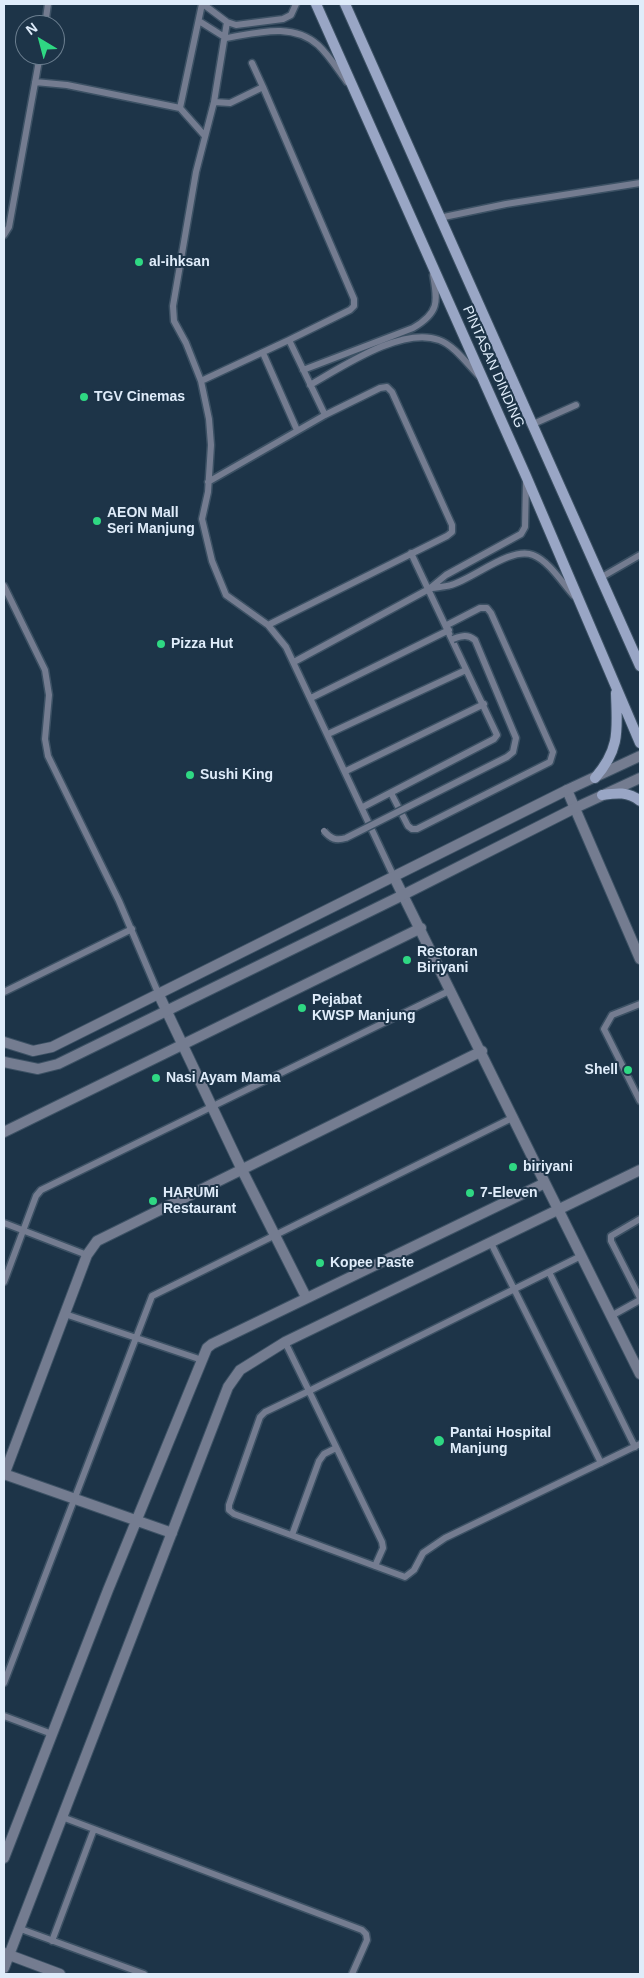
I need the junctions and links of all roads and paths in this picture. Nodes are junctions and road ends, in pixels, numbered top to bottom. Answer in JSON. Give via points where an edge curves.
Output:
{"nodes":[{"id":1,"x":203,"y":4,"type":"edge"},
{"id":2,"x":296,"y":4,"type":"edge"},
{"id":3,"x":316,"y":4,"type":"edge"},
{"id":4,"x":345,"y":4,"type":"edge"},
{"id":5,"x":199,"y":21,"type":"junction"},
{"id":6,"x":227,"y":22,"type":"junction"},
{"id":7,"x":226,"y":38,"type":"junction"},
{"id":8,"x":252,"y":63,"type":"dead end"},
{"id":9,"x":38,"y":65,"type":"edge"},
{"id":10,"x":35,"y":82,"type":"junction"},
{"id":11,"x":263,"y":87,"type":"junction"},
{"id":12,"x":360,"y":99,"type":"junction"},
{"id":13,"x":214,"y":102,"type":"junction"},
{"id":14,"x":180,"y":108,"type":"junction"},
{"id":15,"x":204,"y":135,"type":"junction"},
{"id":16,"x":640,"y":183,"type":"edge"},
{"id":17,"x":439,"y":218,"type":"junction"},
{"id":18,"x":4,"y":235,"type":"edge"},
{"id":19,"x":428,"y":252,"type":"junction"},
{"id":20,"x":289,"y":340,"type":"junction"},
{"id":21,"x":263,"y":353,"type":"junction"},
{"id":22,"x":303,"y":370,"type":"junction"},
{"id":23,"x":484,"y":380,"type":"junction"},
{"id":24,"x":201,"y":381,"type":"junction"},
{"id":25,"x":310,"y":385,"type":"junction"},
{"id":26,"x":576,"y":405,"type":"dead end"},
{"id":27,"x":325,"y":415,"type":"junction"},
{"id":28,"x":531,"y":426,"type":"junction"},
{"id":29,"x":297,"y":430,"type":"junction"},
{"id":30,"x":526,"y":476,"type":"junction"},
{"id":31,"x":208,"y":482,"type":"junction"},
{"id":32,"x":411,"y":553,"type":"junction"},
{"id":33,"x":640,"y":555,"type":"edge"},
{"id":34,"x":600,"y":578,"type":"junction"},
{"id":35,"x":4,"y":586,"type":"edge"},
{"id":36,"x":429,"y":589,"type":"junction"},
{"id":37,"x":582,"y":604,"type":"junction"},
{"id":38,"x":268,"y":625,"type":"junction"},
{"id":39,"x":448,"y":627,"type":"junction"},
{"id":40,"x":453,"y":639,"type":"junction"},
{"id":41,"x":639,"y":661,"type":"edge"},
{"id":42,"x":294,"y":662,"type":"junction"},
{"id":43,"x":466,"y":670,"type":"junction"},
{"id":44,"x":616,"y":687,"type":"junction"},
{"id":45,"x":311,"y":698,"type":"junction"},
{"id":46,"x":484,"y":704,"type":"junction"},
{"id":47,"x":328,"y":734,"type":"junction"},
{"id":48,"x":640,"y":742,"type":"edge"},
{"id":49,"x":640,"y":756,"type":"edge"},
{"id":50,"x":346,"y":771,"type":"junction"},
{"id":51,"x":595,"y":778,"type":"junction"},
{"id":52,"x":640,"y":778,"type":"edge"},
{"id":53,"x":567,"y":790,"type":"junction"},
{"id":54,"x":392,"y":793,"type":"junction"},
{"id":55,"x":602,"y":795,"type":"junction"},
{"id":56,"x":640,"y":801,"type":"edge"},
{"id":57,"x":363,"y":807,"type":"junction"},
{"id":58,"x":575,"y":808,"type":"junction"},
{"id":59,"x":324,"y":831,"type":"dead end"},
{"id":60,"x":394,"y":877,"type":"junction"},
{"id":61,"x":403,"y":895,"type":"junction"},
{"id":62,"x":421,"y":928,"type":"junction"},
{"id":63,"x":132,"y":929,"type":"junction"},
{"id":64,"x":640,"y":959,"type":"edge"},
{"id":65,"x":452,"y":990,"type":"junction"},
{"id":66,"x":4,"y":992,"type":"edge"},
{"id":67,"x":160,"y":995,"type":"junction"},
{"id":68,"x":640,"y":1004,"type":"edge"},
{"id":69,"x":167,"y":1012,"type":"junction"},
{"id":70,"x":4,"y":1042,"type":"edge"},
{"id":71,"x":183,"y":1045,"type":"junction"},
{"id":72,"x":482,"y":1051,"type":"junction"},
{"id":73,"x":4,"y":1062,"type":"edge"},
{"id":74,"x":640,"y":1101,"type":"edge"},
{"id":75,"x":213,"y":1107,"type":"junction"},
{"id":76,"x":514,"y":1117,"type":"junction"},
{"id":77,"x":4,"y":1132,"type":"edge"},
{"id":78,"x":242,"y":1170,"type":"junction"},
{"id":79,"x":640,"y":1170,"type":"edge"},
{"id":80,"x":545,"y":1183,"type":"junction"},
{"id":81,"x":558,"y":1209,"type":"junction"},
{"id":82,"x":640,"y":1219,"type":"edge"},
{"id":83,"x":4,"y":1223,"type":"edge"},
{"id":84,"x":24,"y":1230,"type":"junction"},
{"id":85,"x":275,"y":1235,"type":"junction"},
{"id":86,"x":491,"y":1243,"type":"junction"},
{"id":87,"x":87,"y":1255,"type":"junction"},
{"id":88,"x":581,"y":1256,"type":"junction"},
{"id":89,"x":549,"y":1272,"type":"junction"},
{"id":90,"x":4,"y":1282,"type":"edge"},
{"id":91,"x":515,"y":1289,"type":"junction"},
{"id":92,"x":306,"y":1296,"type":"junction"},
{"id":93,"x":640,"y":1299,"type":"edge"},
{"id":94,"x":65,"y":1314,"type":"junction"},
{"id":95,"x":611,"y":1316,"type":"junction"},
{"id":96,"x":136,"y":1337,"type":"junction"},
{"id":97,"x":285,"y":1342,"type":"junction"},
{"id":98,"x":202,"y":1360,"type":"junction"},
{"id":99,"x":640,"y":1374,"type":"edge"},
{"id":100,"x":309,"y":1391,"type":"junction"},
{"id":101,"x":638,"y":1445,"type":"edge"},
{"id":102,"x":336,"y":1448,"type":"junction"},
{"id":103,"x":601,"y":1463,"type":"junction"},
{"id":104,"x":4,"y":1475,"type":"edge"},
{"id":105,"x":74,"y":1499,"type":"junction"},
{"id":106,"x":137,"y":1520,"type":"junction"},
{"id":107,"x":172,"y":1534,"type":"junction"},
{"id":108,"x":292,"y":1535,"type":"junction"},
{"id":109,"x":375,"y":1566,"type":"junction"},
{"id":110,"x":4,"y":1683,"type":"edge"},
{"id":111,"x":4,"y":1716,"type":"edge"},
{"id":112,"x":52,"y":1734,"type":"junction"},
{"id":113,"x":62,"y":1817,"type":"junction"},
{"id":114,"x":94,"y":1829,"type":"junction"},
{"id":115,"x":4,"y":1858,"type":"edge"},
{"id":116,"x":18,"y":1928,"type":"junction"},
{"id":117,"x":52,"y":1941,"type":"junction"},
{"id":118,"x":6,"y":1954,"type":"edge"},
{"id":119,"x":4,"y":1968,"type":"edge"},
{"id":120,"x":60,"y":1974,"type":"edge"},
{"id":121,"x":144,"y":1974,"type":"edge"},
{"id":122,"x":352,"y":1974,"type":"edge"}],
"edges":[{"from":1,"to":5,"type":"lane"},
{"from":1,"to":6,"type":"lane"},
{"from":2,"to":6,"type":"lane","via":[[291,15],[283,19]]},
{"from":3,"to":12,"type":"main road","name":"PINTASAN DINDING"},
{"from":4,"to":17,"type":"main road","name":"PINTASAN DINDING"},
{"from":5,"to":7,"type":"lane"},
{"from":5,"to":14,"type":"lane"},
{"from":6,"to":7,"type":"lane"},
{"from":7,"to":12,"type":"lane","via":[[276,30],[294,31],[319,46]]},
{"from":7,"to":13,"type":"lane"},
{"from":8,"to":11,"type":"lane"},
{"from":9,"to":10,"type":"lane"},
{"from":10,"to":14,"type":"lane","via":[[67,85]]},
{"from":10,"to":18,"type":"lane","via":[[9,227]]},
{"from":11,"to":13,"type":"lane","via":[[230,102]]},
{"from":11,"to":20,"type":"lane","via":[[354,299],[350,310]]},
{"from":12,"to":19,"type":"main road","name":"PINTASAN DINDING"},
{"from":13,"to":15,"type":"lane"},
{"from":14,"to":15,"type":"lane"},
{"from":15,"to":24,"type":"lane","via":[[173,306],[174,321]]},
{"from":16,"to":17,"type":"lane"},
{"from":17,"to":28,"type":"main road","name":"PINTASAN DINDING"},
{"from":19,"to":22,"type":"lane","via":[[437,295],[436,307],[429,317],[413,328]]},
{"from":19,"to":23,"type":"main road","name":"PINTASAN DINDING"},
{"from":20,"to":21,"type":"lane"},
{"from":20,"to":22,"type":"lane"},
{"from":21,"to":24,"type":"lane"},
{"from":21,"to":29,"type":"lane"},
{"from":22,"to":25,"type":"lane"},
{"from":23,"to":25,"type":"lane","via":[[441,340],[428,337],[383,347]]},
{"from":23,"to":30,"type":"main road","name":"PINTASAN DINDING"},
{"from":24,"to":31,"type":"lane","via":[[211,446]]},
{"from":25,"to":27,"type":"lane"},
{"from":26,"to":28,"type":"lane"},
{"from":27,"to":29,"type":"lane"},
{"from":27,"to":32,"type":"lane","via":[[380,388],[387,387],[392,392],[452,525],[452,532],[447,536]]},
{"from":28,"to":34,"type":"main road","name":"PINTASAN DINDING"},
{"from":29,"to":31,"type":"lane"},
{"from":30,"to":36,"type":"lane","via":[[521,534],[446,575]]},
{"from":30,"to":37,"type":"main road","name":"PINTASAN DINDING"},
{"from":31,"to":38,"type":"lane","via":[[202,519],[212,561],[226,594]]},
{"from":32,"to":36,"type":"lane"},
{"from":32,"to":38,"type":"lane"},
{"from":33,"to":34,"type":"lane"},
{"from":34,"to":41,"type":"main road","name":"PINTASAN DINDING"},
{"from":35,"to":63,"type":"lane","via":[[46,670],[49,695],[45,739],[48,756]]},
{"from":36,"to":37,"type":"lane","via":[[452,585],[512,555],[525,553],[543,561]]},
{"from":36,"to":39,"type":"lane"},
{"from":36,"to":42,"type":"lane"},
{"from":37,"to":44,"type":"main road","name":"PINTASAN DINDING"},
{"from":38,"to":42,"type":"lane"},
{"from":39,"to":40,"type":"lane"},
{"from":39,"to":45,"type":"lane"},
{"from":39,"to":54,"type":"lane","via":[[480,608],[491,613],[553,757],[550,762],[417,829],[408,826]]},
{"from":40,"to":43,"type":"lane"},
{"from":40,"to":59,"type":"lane","bridge":true,"via":[[469,636],[475,640],[516,738],[513,752],[346,838],[338,840]]},
{"from":42,"to":45,"type":"lane"},
{"from":43,"to":46,"type":"lane"},
{"from":43,"to":47,"type":"lane"},
{"from":44,"to":48,"type":"main road","name":"PINTASAN DINDING"},
{"from":44,"to":51,"type":"main road","via":[[617,734],[612,754]]},
{"from":45,"to":47,"type":"lane"},
{"from":46,"to":50,"type":"lane"},
{"from":46,"to":54,"type":"lane","via":[[497,730],[494,739]]},
{"from":47,"to":50,"type":"lane"},
{"from":49,"to":51,"type":"street"},
{"from":50,"to":57,"type":"lane"},
{"from":51,"to":53,"type":"street"},
{"from":52,"to":55,"type":"street"},
{"from":53,"to":58,"type":"street"},
{"from":53,"to":60,"type":"street"},
{"from":54,"to":57,"type":"lane"},
{"from":55,"to":56,"type":"main road","via":[[622,793]]},
{"from":55,"to":58,"type":"street"},
{"from":57,"to":60,"type":"lane"},
{"from":58,"to":61,"type":"street"},
{"from":58,"to":64,"type":"street"},
{"from":60,"to":61,"type":"street"},
{"from":60,"to":67,"type":"street"},
{"from":61,"to":62,"type":"street"},
{"from":61,"to":69,"type":"street"},
{"from":62,"to":65,"type":"street"},
{"from":62,"to":71,"type":"street"},
{"from":63,"to":66,"type":"lane"},
{"from":63,"to":67,"type":"lane"},
{"from":65,"to":72,"type":"street"},
{"from":65,"to":75,"type":"lane"},
{"from":67,"to":69,"type":"street"},
{"from":67,"to":70,"type":"street","via":[[52,1047],[33,1051]]},
{"from":68,"to":74,"type":"lane","via":[[612,1015],[604,1030]]},
{"from":69,"to":71,"type":"street"},
{"from":69,"to":73,"type":"street","via":[[48,1067],[24,1068]]},
{"from":71,"to":75,"type":"street"},
{"from":71,"to":77,"type":"street"},
{"from":72,"to":76,"type":"street"},
{"from":72,"to":78,"type":"street"},
{"from":75,"to":78,"type":"street"},
{"from":75,"to":84,"type":"lane","via":[[41,1190]]},
{"from":76,"to":80,"type":"street"},
{"from":76,"to":85,"type":"lane"},
{"from":78,"to":85,"type":"street"},
{"from":78,"to":87,"type":"street","via":[[97,1241]]},
{"from":79,"to":81,"type":"street"},
{"from":80,"to":81,"type":"street"},
{"from":80,"to":92,"type":"street"},
{"from":81,"to":86,"type":"street"},
{"from":81,"to":88,"type":"street"},
{"from":82,"to":93,"type":"lane","via":[[611,1236],[611,1241]]},
{"from":83,"to":84,"type":"lane"},
{"from":84,"to":87,"type":"lane"},
{"from":84,"to":90,"type":"lane"},
{"from":85,"to":92,"type":"street"},
{"from":85,"to":96,"type":"lane","via":[[155,1292]]},
{"from":86,"to":91,"type":"lane"},
{"from":86,"to":97,"type":"street"},
{"from":87,"to":94,"type":"street"},
{"from":88,"to":89,"type":"lane"},
{"from":88,"to":95,"type":"street"},
{"from":89,"to":91,"type":"lane"},
{"from":89,"to":101,"type":"lane"},
{"from":91,"to":100,"type":"lane"},
{"from":91,"to":103,"type":"lane"},
{"from":92,"to":98,"type":"street","via":[[212,1344]]},
{"from":93,"to":95,"type":"lane"},
{"from":94,"to":96,"type":"lane"},
{"from":94,"to":104,"type":"street"},
{"from":95,"to":99,"type":"street"},
{"from":96,"to":98,"type":"lane"},
{"from":96,"to":105,"type":"lane"},
{"from":97,"to":100,"type":"lane"},
{"from":97,"to":107,"type":"street","via":[[240,1370],[228,1387]]},
{"from":98,"to":106,"type":"street"},
{"from":100,"to":102,"type":"lane"},
{"from":100,"to":108,"type":"lane","via":[[260,1417],[229,1505],[234,1514]]},
{"from":101,"to":103,"type":"lane"},
{"from":102,"to":108,"type":"lane","via":[[324,1454],[319,1461]]},
{"from":102,"to":109,"type":"lane","via":[[382,1542],[383,1548]]},
{"from":103,"to":109,"type":"lane","via":[[445,1538],[423,1553],[414,1570],[405,1577]]},
{"from":104,"to":105,"type":"street"},
{"from":105,"to":106,"type":"street"},
{"from":105,"to":110,"type":"lane"},
{"from":106,"to":107,"type":"street"},
{"from":106,"to":112,"type":"street"},
{"from":107,"to":113,"type":"street"},
{"from":108,"to":109,"type":"lane"},
{"from":111,"to":112,"type":"lane"},
{"from":112,"to":115,"type":"street"},
{"from":113,"to":114,"type":"lane"},
{"from":113,"to":116,"type":"street"},
{"from":114,"to":117,"type":"lane"},
{"from":114,"to":122,"type":"lane","via":[[362,1930],[367,1940]]},
{"from":116,"to":117,"type":"lane"},
{"from":116,"to":118,"type":"street"},
{"from":117,"to":121,"type":"lane"},
{"from":118,"to":119,"type":"street"},
{"from":118,"to":120,"type":"street"}]}
